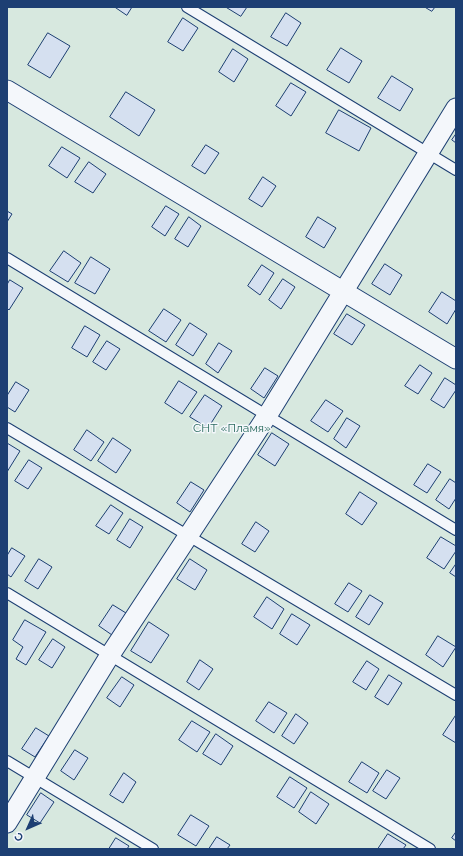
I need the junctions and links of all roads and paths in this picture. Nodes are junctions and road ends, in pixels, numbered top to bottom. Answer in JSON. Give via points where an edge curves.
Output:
{"nodes":[{"id":1,"x":187,"y":7,"type":"edge"},
{"id":2,"x":7,"y":90,"type":"edge"},
{"id":3,"x":456,"y":108,"type":"edge"},
{"id":4,"x":429,"y":154,"type":"junction"},
{"id":5,"x":456,"y":170,"type":"edge"},
{"id":6,"x":7,"y":258,"type":"edge"},
{"id":7,"x":343,"y":290,"type":"junction"},
{"id":8,"x":456,"y":359,"type":"edge"},
{"id":9,"x":267,"y":416,"type":"junction"},
{"id":10,"x":7,"y":428,"type":"edge"},
{"id":11,"x":456,"y":530,"type":"edge"},
{"id":12,"x":189,"y":537,"type":"junction"},
{"id":13,"x":7,"y":593,"type":"edge"},
{"id":14,"x":110,"y":655,"type":"junction"},
{"id":15,"x":456,"y":695,"type":"edge"},
{"id":16,"x":7,"y":761,"type":"edge"},
{"id":17,"x":36,"y":778,"type":"junction"},
{"id":18,"x":7,"y":823,"type":"edge"},
{"id":19,"x":153,"y":849,"type":"edge"},
{"id":20,"x":430,"y":849,"type":"edge"}],
"edges":[{"from":1,"to":4,"type":"lane"},
{"from":2,"to":7,"type":"street"},
{"from":3,"to":4,"type":"street"},
{"from":4,"to":5,"type":"lane"},
{"from":4,"to":7,"type":"street"},
{"from":6,"to":9,"type":"lane"},
{"from":7,"to":8,"type":"street"},
{"from":7,"to":9,"type":"street"},
{"from":9,"to":11,"type":"lane"},
{"from":9,"to":12,"type":"street"},
{"from":10,"to":12,"type":"lane"},
{"from":12,"to":14,"type":"street"},
{"from":12,"to":15,"type":"lane"},
{"from":13,"to":14,"type":"lane"},
{"from":14,"to":17,"type":"street"},
{"from":14,"to":20,"type":"lane"},
{"from":16,"to":17,"type":"lane"},
{"from":17,"to":18,"type":"street"},
{"from":17,"to":19,"type":"lane"}]}
